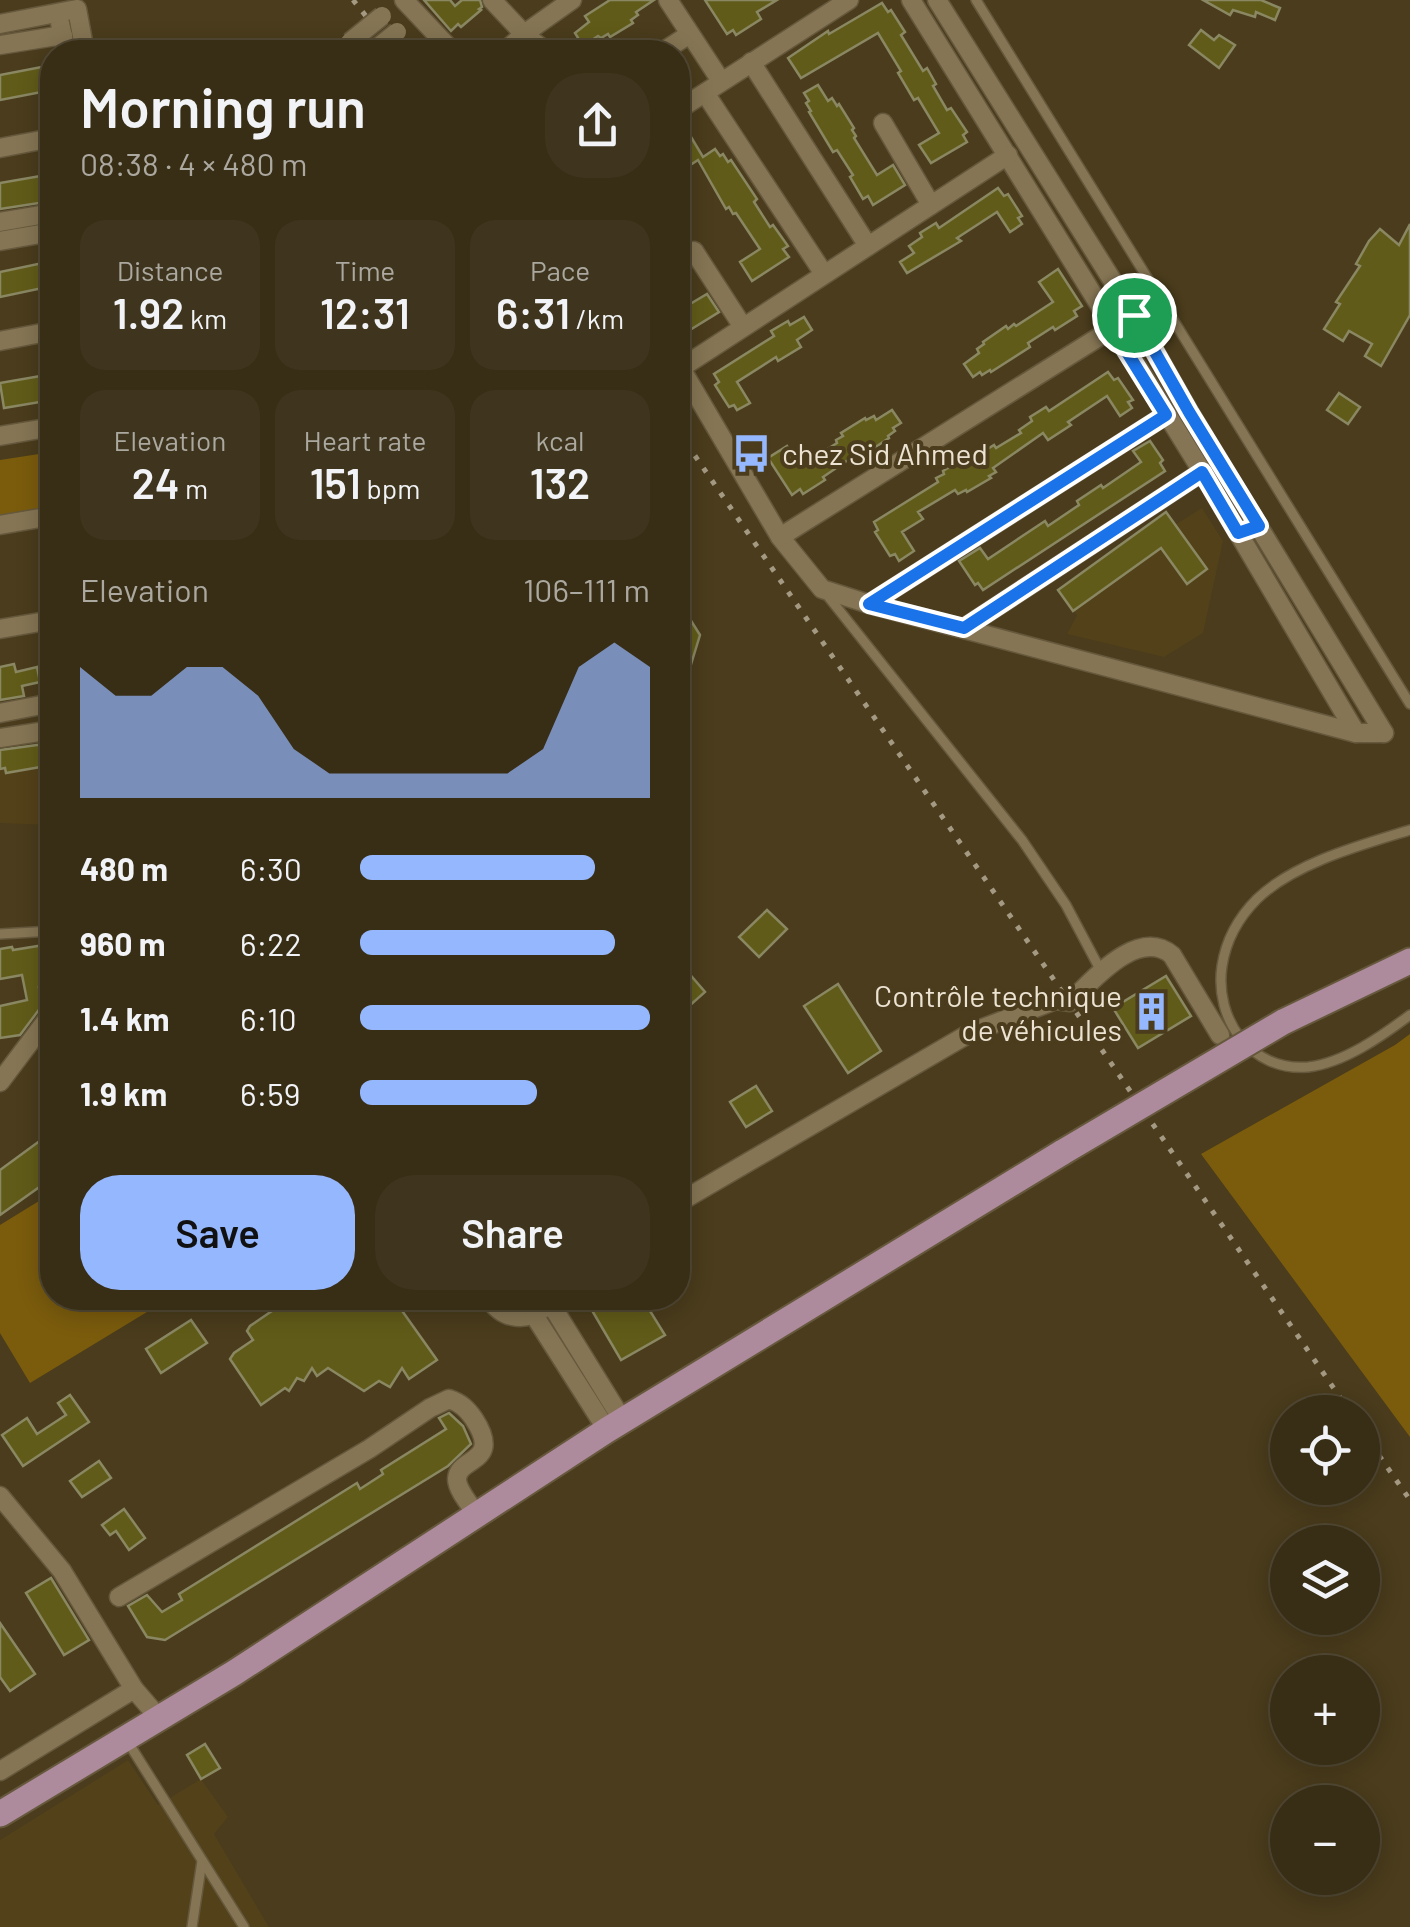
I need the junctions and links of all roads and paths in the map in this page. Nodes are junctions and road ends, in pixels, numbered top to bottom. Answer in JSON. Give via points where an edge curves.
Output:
{"nodes":[{"id":1,"x":402,"y":0,"type":"edge"},
{"id":2,"x":492,"y":0,"type":"edge"},
{"id":3,"x":572,"y":0,"type":"edge"},
{"id":4,"x":668,"y":0,"type":"edge"},
{"id":5,"x":849,"y":0,"type":"edge"},
{"id":6,"x":911,"y":0,"type":"edge"},
{"id":7,"x":937,"y":0,"type":"edge"},
{"id":8,"x":976,"y":0,"type":"edge"},
{"id":9,"x":58,"y":13,"type":"junction"},
{"id":10,"x":418,"y":15,"type":"junction"},
{"id":11,"x":0,"y":24,"type":"edge"},
{"id":12,"x":524,"y":34,"type":"junction"},
{"id":13,"x":690,"y":34,"type":"junction"},
{"id":14,"x":64,"y":40,"type":"edge"},
{"id":15,"x":83,"y":40,"type":"edge"},
{"id":16,"x":355,"y":40,"type":"edge"},
{"id":17,"x":386,"y":40,"type":"edge"},
{"id":18,"x":441,"y":40,"type":"edge"},
{"id":19,"x":517,"y":40,"type":"edge"},
{"id":20,"x":532,"y":40,"type":"edge"},
{"id":21,"x":681,"y":40,"type":"edge"},
{"id":22,"x":40,"y":45,"type":"edge"},
{"id":23,"x":0,"y":46,"type":"edge"},
{"id":24,"x":751,"y":62,"type":"junction"},
{"id":25,"x":721,"y":81,"type":"junction"},
{"id":26,"x":705,"y":93,"type":"junction"},
{"id":27,"x":690,"y":102,"type":"edge"},
{"id":28,"x":883,"y":122,"type":"dead end"},
{"id":29,"x":40,"y":140,"type":"edge"},
{"id":30,"x":0,"y":148,"type":"edge"},
{"id":31,"x":1008,"y":155,"type":"junction"},
{"id":32,"x":931,"y":205,"type":"junction"},
{"id":33,"x":40,"y":214,"type":"edge"},
{"id":34,"x":0,"y":222,"type":"edge"},
{"id":35,"x":40,"y":234,"type":"edge"},
{"id":36,"x":0,"y":241,"type":"edge"},
{"id":37,"x":868,"y":246,"type":"junction"},
{"id":38,"x":694,"y":251,"type":"dead end"},
{"id":39,"x":824,"y":274,"type":"junction"},
{"id":40,"x":1134,"y":315,"type":"junction"},
{"id":41,"x":743,"y":327,"type":"junction"},
{"id":42,"x":1112,"y":328,"type":"junction"},
{"id":43,"x":40,"y":334,"type":"edge"},
{"id":44,"x":0,"y":342,"type":"edge"},
{"id":45,"x":690,"y":359,"type":"edge"},
{"id":46,"x":690,"y":385,"type":"edge"},
{"id":47,"x":1166,"y":415,"type":"junction"},
{"id":48,"x":40,"y":429,"type":"edge"},
{"id":49,"x":0,"y":436,"type":"edge"},
{"id":50,"x":1202,"y":472,"type":"junction"},
{"id":51,"x":40,"y":518,"type":"edge"},
{"id":52,"x":0,"y":525,"type":"edge"},
{"id":53,"x":1259,"y":526,"type":"junction"},
{"id":54,"x":1238,"y":533,"type":"junction"},
{"id":55,"x":780,"y":537,"type":"junction"},
{"id":56,"x":822,"y":589,"type":"junction"},
{"id":57,"x":869,"y":604,"type":"junction"},
{"id":58,"x":40,"y":622,"type":"edge"},
{"id":59,"x":964,"y":628,"type":"junction"},
{"id":60,"x":0,"y":630,"type":"edge"},
{"id":61,"x":1410,"y":704,"type":"edge"},
{"id":62,"x":40,"y":706,"type":"edge"},
{"id":63,"x":0,"y":713,"type":"edge"},
{"id":64,"x":40,"y":732,"type":"edge"},
{"id":65,"x":1356,"y":733,"type":"junction"},
{"id":66,"x":0,"y":738,"type":"edge"},
{"id":67,"x":1410,"y":830,"type":"edge"},
{"id":68,"x":40,"y":932,"type":"edge"},
{"id":69,"x":0,"y":934,"type":"edge"},
{"id":70,"x":1410,"y":961,"type":"edge"},
{"id":71,"x":1102,"y":971,"type":"junction"},
{"id":72,"x":1410,"y":1015,"type":"edge"},
{"id":73,"x":40,"y":1029,"type":"edge"},
{"id":74,"x":1220,"y":1035,"type":"dead end"},
{"id":75,"x":0,"y":1082,"type":"edge"},
{"id":76,"x":690,"y":1196,"type":"edge"},
{"id":77,"x":499,"y":1310,"type":"edge"},
{"id":78,"x":539,"y":1310,"type":"edge"},
{"id":79,"x":556,"y":1310,"type":"edge"},
{"id":80,"x":534,"y":1315,"type":"junction"},
{"id":81,"x":615,"y":1426,"type":"junction"},
{"id":82,"x":0,"y":1496,"type":"edge"},
{"id":83,"x":476,"y":1515,"type":"junction"},
{"id":84,"x":118,"y":1597,"type":"dead end"},
{"id":85,"x":134,"y":1689,"type":"junction"},
{"id":86,"x":159,"y":1718,"type":"junction"},
{"id":87,"x":126,"y":1738,"type":"junction"},
{"id":88,"x":0,"y":1771,"type":"edge"},
{"id":89,"x":0,"y":1814,"type":"edge"},
{"id":90,"x":202,"y":1860,"type":"junction"},
{"id":91,"x":192,"y":1927,"type":"edge"},
{"id":92,"x":244,"y":1927,"type":"edge"}],
"edges":[{"from":1,"to":10,"type":"street"},
{"from":1,"to":16,"type":"street","bridge":true},
{"from":2,"to":12,"type":"street"},
{"from":3,"to":12,"type":"street"},
{"from":4,"to":13,"type":"street"},
{"from":5,"to":24,"type":"street"},
{"from":6,"to":31,"type":"street"},
{"from":7,"to":40,"type":"street"},
{"from":8,"to":61,"type":"lane"},
{"from":9,"to":11,"type":"street"},
{"from":9,"to":14,"type":"street"},
{"from":9,"to":15,"type":"street","via":[[77,10]]},
{"from":10,"to":17,"type":"street","bridge":true},
{"from":10,"to":18,"type":"street"},
{"from":12,"to":19,"type":"street"},
{"from":12,"to":20,"type":"street"},
{"from":13,"to":21,"type":"street"},
{"from":13,"to":25,"type":"street"},
{"from":22,"to":23,"type":"street"},
{"from":24,"to":25,"type":"street"},
{"from":24,"to":37,"type":"street"},
{"from":25,"to":26,"type":"street"},
{"from":26,"to":27,"type":"street"},
{"from":26,"to":39,"type":"street"},
{"from":28,"to":32,"type":"street"},
{"from":29,"to":30,"type":"street"},
{"from":31,"to":32,"type":"street"},
{"from":31,"to":42,"type":"street"},
{"from":32,"to":37,"type":"street"},
{"from":33,"to":34,"type":"street"},
{"from":35,"to":36,"type":"street"},
{"from":37,"to":39,"type":"street"},
{"from":38,"to":41,"type":"street"},
{"from":39,"to":41,"type":"street"},
{"from":40,"to":42,"type":"street"},
{"from":40,"to":53,"type":"street"},
{"from":41,"to":45,"type":"street"},
{"from":42,"to":47,"type":"street"},
{"from":42,"to":55,"type":"street"},
{"from":43,"to":44,"type":"street"},
{"from":46,"to":55,"type":"street"},
{"from":47,"to":50,"type":"street"},
{"from":47,"to":57,"type":"street"},
{"from":48,"to":49,"type":"street"},
{"from":50,"to":54,"type":"street"},
{"from":50,"to":59,"type":"street"},
{"from":51,"to":52,"type":"street"},
{"from":53,"to":54,"type":"street"},
{"from":53,"to":65,"type":"street","via":[[1384,733]]},
{"from":54,"to":65,"type":"street"},
{"from":55,"to":56,"type":"street"},
{"from":56,"to":57,"type":"street"},
{"from":56,"to":71,"type":"lane","via":[[1022,840]]},
{"from":57,"to":59,"type":"street"},
{"from":58,"to":60,"type":"street"},
{"from":59,"to":65,"type":"street"},
{"from":62,"to":63,"type":"street"},
{"from":64,"to":66,"type":"street"},
{"from":67,"to":72,"type":"lane","via":[[1280,881],[1241,916],[1221,968],[1230,1023],[1246,1047],[1284,1066],[1326,1064]]},
{"from":68,"to":69,"type":"lane"},
{"from":70,"to":81,"type":"main road","bridge":true,"via":[[1283,1022]]},
{"from":71,"to":74,"type":"street","via":[[1144,946],[1166,950]]},
{"from":71,"to":76,"type":"street","via":[[1070,1002],[1056,1000],[970,1033]]},
{"from":73,"to":75,"type":"street"},
{"from":77,"to":80,"type":"street","via":[[512,1317]]},
{"from":78,"to":80,"type":"street"},
{"from":79,"to":81,"type":"street"},
{"from":80,"to":81,"type":"street"},
{"from":81,"to":83,"type":"main road"},
{"from":82,"to":85,"type":"street","via":[[62,1571]]},
{"from":83,"to":84,"type":"street","via":[[457,1478],[485,1438],[471,1414],[449,1399]]},
{"from":83,"to":86,"type":"main road"},
{"from":85,"to":86,"type":"street"},
{"from":85,"to":88,"type":"street"},
{"from":86,"to":87,"type":"main road"},
{"from":87,"to":89,"type":"main road"},
{"from":87,"to":90,"type":"lane"},
{"from":90,"to":91,"type":"lane"},
{"from":90,"to":92,"type":"lane"}]}
